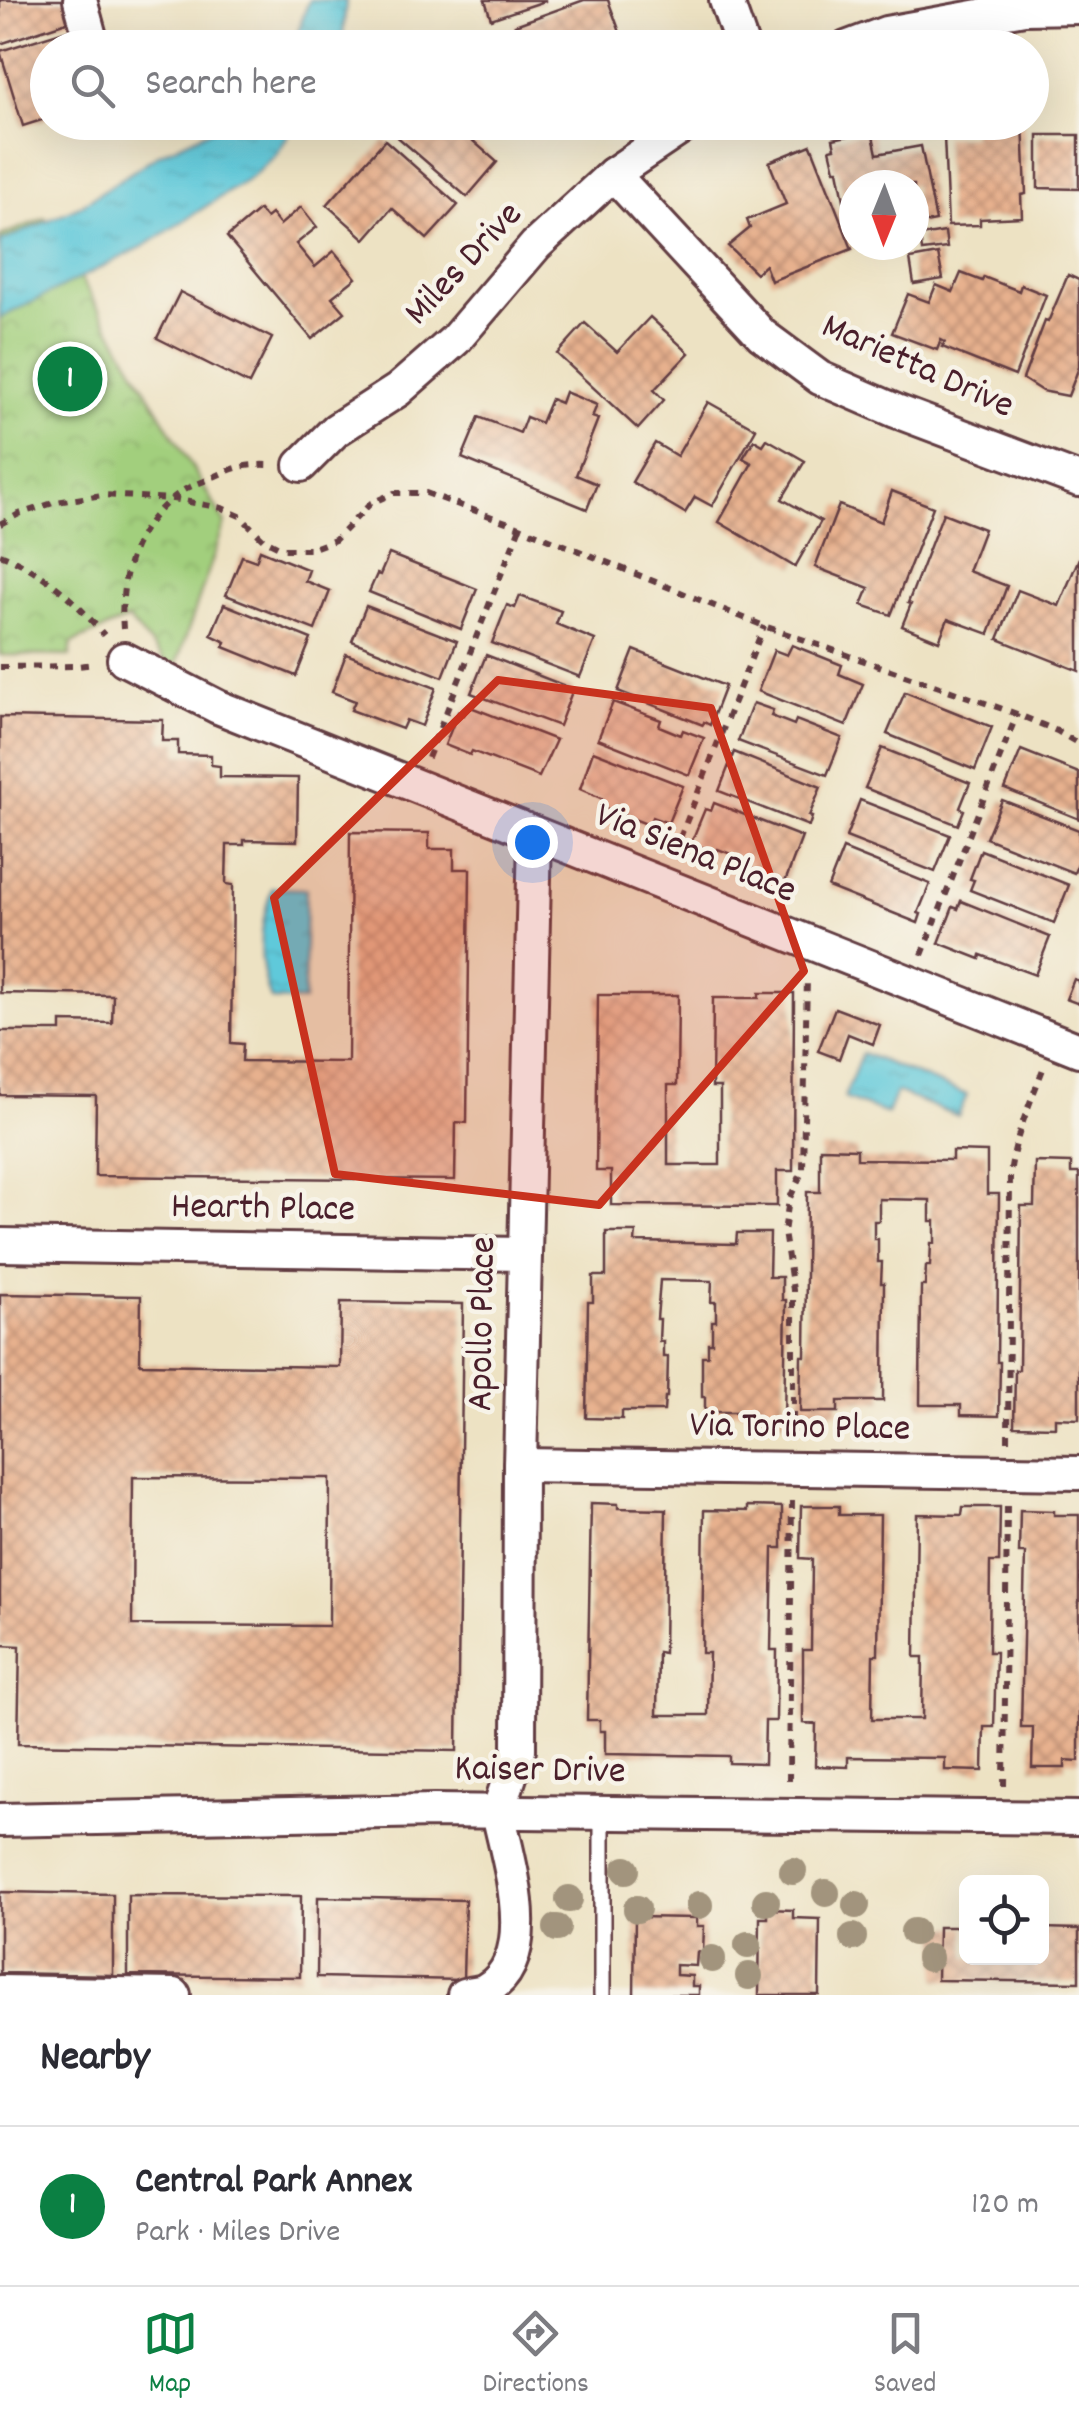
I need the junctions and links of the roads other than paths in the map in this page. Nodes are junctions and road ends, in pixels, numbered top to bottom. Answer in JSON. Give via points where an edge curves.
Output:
{"nodes":[{"id":1,"x":80,"y":0,"type":"edge"},
{"id":2,"x":726,"y":0,"type":"edge"},
{"id":3,"x":1079,"y":7,"type":"edge"},
{"id":4,"x":88,"y":30,"type":"edge"},
{"id":5,"x":737,"y":30,"type":"edge"},
{"id":6,"x":907,"y":30,"type":"edge"},
{"id":7,"x":663,"y":140,"type":"edge"},
{"id":8,"x":613,"y":174,"type":"junction"},
{"id":9,"x":301,"y":465,"type":"road end"},
{"id":10,"x":1079,"y":480,"type":"edge"},
{"id":11,"x":124,"y":659,"type":"road end"},
{"id":12,"x":535,"y":834,"type":"junction"},
{"id":13,"x":1066,"y":1045,"type":"edge"},
{"id":14,"x":0,"y":1245,"type":"edge"},
{"id":15,"x":526,"y":1254,"type":"junction"},
{"id":16,"x":520,"y":1465,"type":"junction"},
{"id":17,"x":1079,"y":1473,"type":"edge"},
{"id":18,"x":498,"y":1812,"type":"junction"},
{"id":19,"x":602,"y":1813,"type":"junction"},
{"id":20,"x":1079,"y":1818,"type":"edge"},
{"id":21,"x":0,"y":1820,"type":"edge"},
{"id":22,"x":0,"y":1992,"type":"edge"},
{"id":23,"x":174,"y":1995,"type":"edge"},
{"id":24,"x":464,"y":1995,"type":"edge"},
{"id":25,"x":602,"y":1995,"type":"edge"}],
"edges":[{"from":1,"to":4,"type":"street"},
{"from":2,"to":5,"type":"street"},
{"from":3,"to":6,"type":"street","via":[[1024,8]]},
{"from":7,"to":8,"type":"street","name":"Miles Drive"},
{"from":8,"to":9,"type":"street","name":"Miles Drive","via":[[536,245],[455,340],[398,390],[336,430]]},
{"from":8,"to":10,"type":"street","name":"Marietta Drive","via":[[762,335],[820,378]]},
{"from":11,"to":12,"type":"street","name":"Via Siena Place","via":[[218,707]]},
{"from":12,"to":13,"type":"street","name":"Via Siena Place"},
{"from":12,"to":15,"type":"street","name":"Apollo Place"},
{"from":14,"to":15,"type":"street","name":"Hearth Place"},
{"from":15,"to":16,"type":"street","name":"Apollo Place"},
{"from":16,"to":17,"type":"street","name":"Via Torino Place"},
{"from":16,"to":18,"type":"street","name":"Apollo Place","via":[[519,1750]]},
{"from":18,"to":19,"type":"street","name":"Kaiser Drive"},
{"from":18,"to":21,"type":"street","name":"Kaiser Drive"},
{"from":18,"to":24,"type":"street","via":[[516,1897],[517,1949],[508,1970],[486,1990]]},
{"from":19,"to":20,"type":"street","name":"Kaiser Drive"},
{"from":19,"to":25,"type":"lane"},
{"from":22,"to":23,"type":"street"}]}
